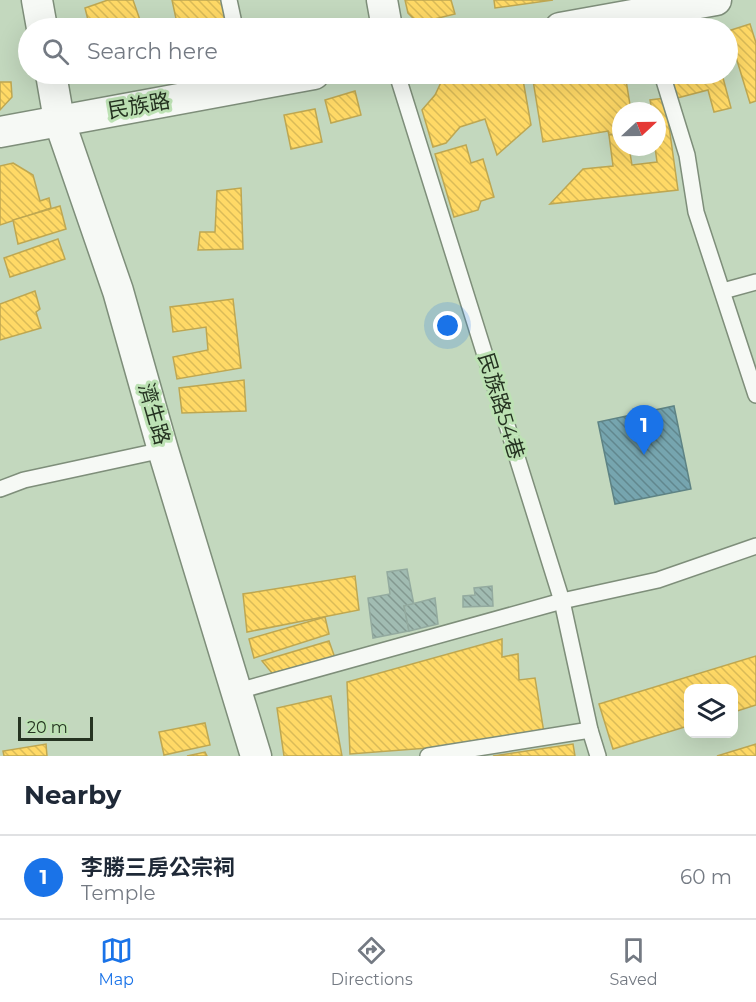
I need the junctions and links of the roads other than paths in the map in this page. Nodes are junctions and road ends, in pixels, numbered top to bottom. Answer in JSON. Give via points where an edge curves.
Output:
{"nodes":[{"id":1,"x":37,"y":0,"type":"edge"},
{"id":2,"x":229,"y":0,"type":"edge"},
{"id":3,"x":382,"y":0,"type":"edge"},
{"id":4,"x":716,"y":0,"type":"edge"},
{"id":5,"x":644,"y":14,"type":"edge"},
{"id":6,"x":40,"y":18,"type":"edge"},
{"id":7,"x":233,"y":18,"type":"edge"},
{"id":8,"x":385,"y":18,"type":"edge"},
{"id":9,"x":620,"y":18,"type":"edge"},
{"id":10,"x":53,"y":84,"type":"edge"},
{"id":11,"x":226,"y":84,"type":"edge"},
{"id":12,"x":401,"y":84,"type":"edge"},
{"id":13,"x":665,"y":84,"type":"edge"},
{"id":14,"x":59,"y":120,"type":"junction"},
{"id":15,"x":0,"y":132,"type":"edge"},
{"id":16,"x":756,"y":282,"type":"edge"},
{"id":17,"x":723,"y":291,"type":"junction"},
{"id":18,"x":756,"y":395,"type":"edge"},
{"id":19,"x":164,"y":450,"type":"junction"},
{"id":20,"x":0,"y":489,"type":"edge"},
{"id":21,"x":756,"y":546,"type":"edge"},
{"id":22,"x":562,"y":601,"type":"junction"},
{"id":23,"x":238,"y":692,"type":"junction"},
{"id":24,"x":590,"y":730,"type":"junction"},
{"id":25,"x":256,"y":756,"type":"edge"},
{"id":26,"x":428,"y":756,"type":"edge"},
{"id":27,"x":598,"y":756,"type":"edge"}],
"edges":[{"from":1,"to":6,"type":"street"},
{"from":2,"to":7,"type":"lane"},
{"from":3,"to":8,"type":"street"},
{"from":4,"to":5,"type":"street"},
{"from":5,"to":9,"type":"street"},
{"from":10,"to":14,"type":"street","name":"濟生路"},
{"from":11,"to":14,"type":"street","name":"民族路"},
{"from":12,"to":22,"type":"lane","name":"民族路54巷"},
{"from":13,"to":17,"type":"lane","via":[[687,155],[696,212]]},
{"from":14,"to":15,"type":"street","name":"民族路"},
{"from":14,"to":19,"type":"street","name":"濟生路","via":[[118,291]]},
{"from":16,"to":17,"type":"lane"},
{"from":17,"to":18,"type":"lane"},
{"from":19,"to":20,"type":"lane","via":[[24,480]]},
{"from":19,"to":23,"type":"street","name":"濟生路"},
{"from":21,"to":22,"type":"lane","via":[[658,580]]},
{"from":22,"to":23,"type":"lane"},
{"from":22,"to":24,"type":"lane","name":"民族路54巷"},
{"from":23,"to":25,"type":"street","name":"濟生路"},
{"from":24,"to":26,"type":"lane"},
{"from":24,"to":27,"type":"lane","name":"民族路54巷"}]}
